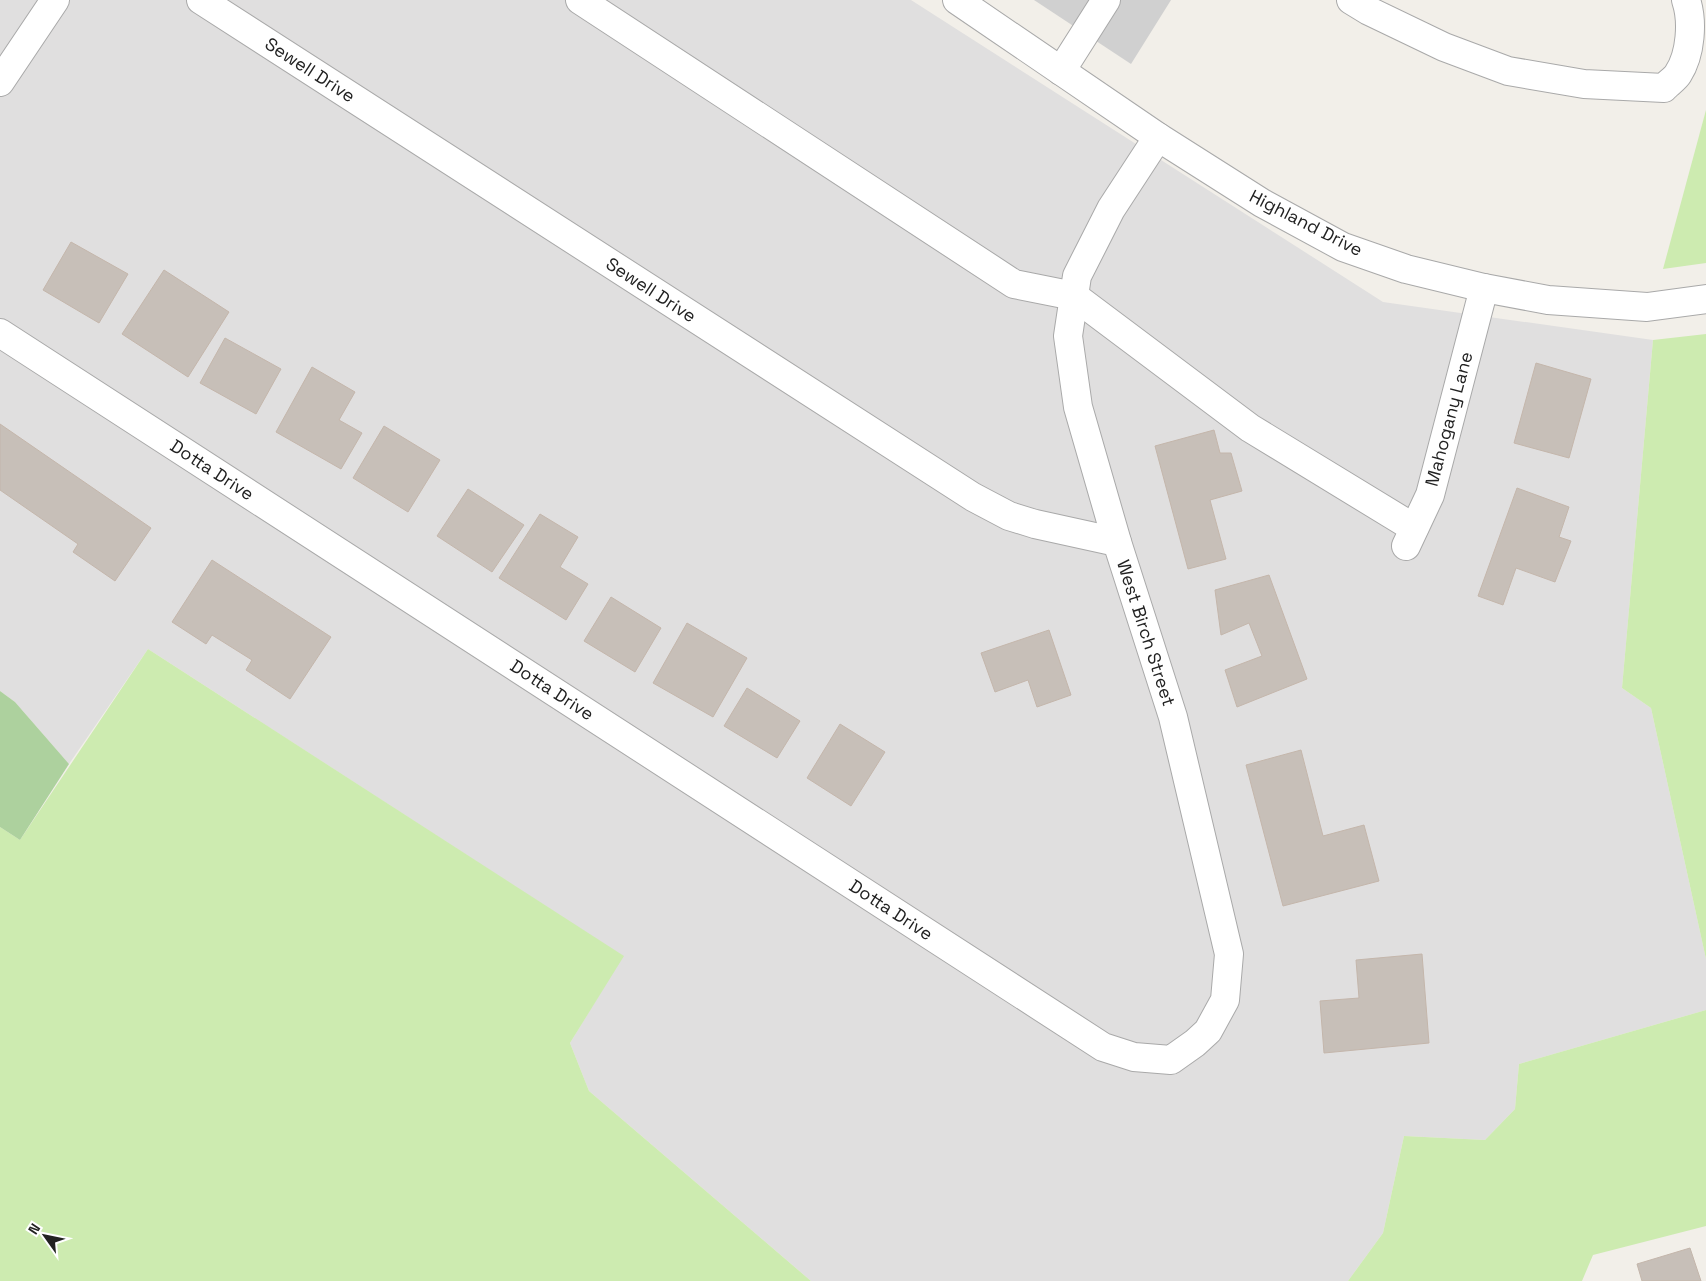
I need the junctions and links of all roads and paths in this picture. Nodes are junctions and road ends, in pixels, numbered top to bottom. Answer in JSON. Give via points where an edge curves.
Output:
{"nodes":[{"id":1,"x":54,"y":0,"type":"edge"},
{"id":2,"x":201,"y":0,"type":"edge"},
{"id":3,"x":580,"y":0,"type":"edge"},
{"id":4,"x":957,"y":0,"type":"edge"},
{"id":5,"x":1106,"y":0,"type":"edge"},
{"id":6,"x":1350,"y":0,"type":"edge"},
{"id":7,"x":1686,"y":0,"type":"edge"},
{"id":8,"x":1061,"y":71,"type":"junction"},
{"id":9,"x":0,"y":82,"type":"edge"},
{"id":10,"x":1158,"y":137,"type":"junction"},
{"id":11,"x":1484,"y":288,"type":"junction"},
{"id":12,"x":1074,"y":296,"type":"junction"},
{"id":13,"x":1706,"y":299,"type":"edge"},
{"id":14,"x":0,"y":333,"type":"edge"},
{"id":15,"x":1117,"y":542,"type":"junction"},
{"id":16,"x":1103,"y":1047,"type":"joint"}],
"edges":[{"from":1,"to":9,"type":"street"},
{"from":2,"to":15,"type":"street","name":"Sewell Drive","via":[[973,497],[1009,516],[1034,524]]},
{"from":3,"to":12,"type":"street","via":[[1014,284]]},
{"from":4,"to":8,"type":"street","name":"Highland Drive"},
{"from":5,"to":8,"type":"street"},
{"from":6,"to":7,"type":"street","via":[[1444,48],[1508,71],[1584,84],[1664,88],[1678,74],[1689,47]]},
{"from":8,"to":10,"type":"street","name":"Highland Drive"},
{"from":10,"to":11,"type":"street","name":"Highland Drive","via":[[1262,203],[1343,247],[1406,269]]},
{"from":10,"to":12,"type":"street","name":"West Birch Street","via":[[1112,209],[1077,276]]},
{"from":11,"to":12,"type":"street","name":"Mahogany Lane","via":[[1430,495],[1410,537],[1250,428]]},
{"from":11,"to":13,"type":"street","name":"Highland Drive","via":[[1548,300],[1647,307]]},
{"from":12,"to":15,"type":"street","name":"West Birch Street","via":[[1068,336],[1078,407]]},
{"from":14,"to":16,"type":"street","name":"Dotta Drive"},
{"from":15,"to":16,"type":"street","name":"West Birch Street","via":[[1173,717],[1229,954],[1225,1000],[1208,1030],[1195,1043],[1171,1060],[1134,1057]]}]}
